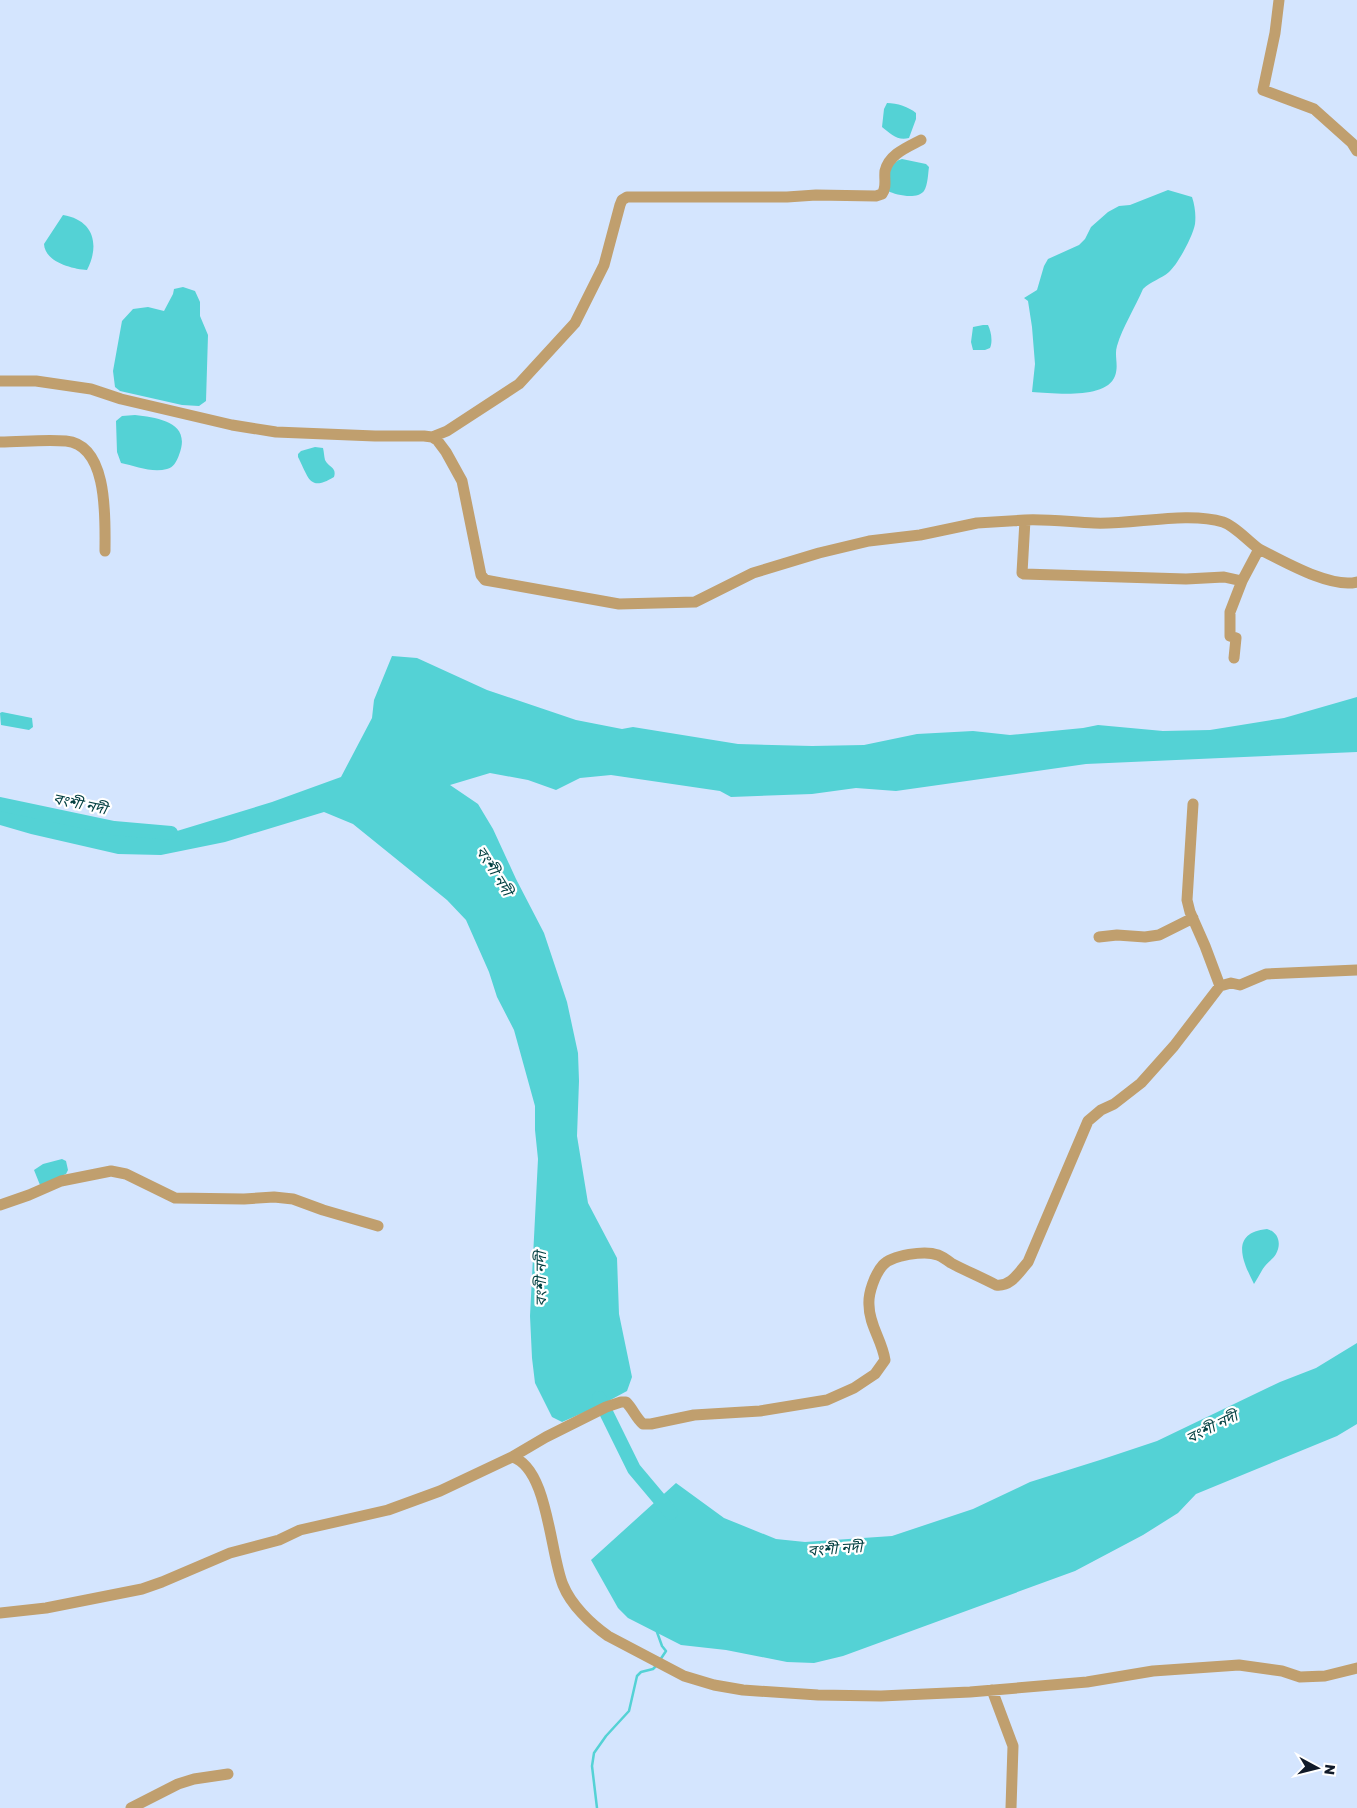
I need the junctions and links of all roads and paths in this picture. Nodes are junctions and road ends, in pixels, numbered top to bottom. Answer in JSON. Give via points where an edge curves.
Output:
{"nodes":[{"id":1,"x":1279,"y":0,"type":"edge"},
{"id":2,"x":921,"y":140,"type":"dead end"},
{"id":3,"x":1357,"y":151,"type":"edge"},
{"id":4,"x":0,"y":381,"type":"edge"},
{"id":5,"x":432,"y":437,"type":"junction"},
{"id":6,"x":0,"y":442,"type":"edge"},
{"id":7,"x":1025,"y":520,"type":"junction"},
{"id":8,"x":1259,"y":549,"type":"junction"},
{"id":9,"x":105,"y":551,"type":"dead end"},
{"id":10,"x":1242,"y":581,"type":"junction"},
{"id":11,"x":1357,"y":582,"type":"edge"},
{"id":12,"x":1234,"y":658,"type":"dead end"},
{"id":13,"x":1193,"y":804,"type":"dead end"},
{"id":14,"x":1193,"y":918,"type":"junction"},
{"id":15,"x":1099,"y":937,"type":"dead end"},
{"id":16,"x":1357,"y":970,"type":"edge"},
{"id":17,"x":1220,"y":986,"type":"junction"},
{"id":18,"x":0,"y":1205,"type":"edge"},
{"id":19,"x":378,"y":1226,"type":"dead end"},
{"id":20,"x":512,"y":1457,"type":"junction"},
{"id":21,"x":0,"y":1614,"type":"edge"},
{"id":22,"x":1357,"y":1668,"type":"edge"},
{"id":23,"x":992,"y":1690,"type":"junction"},
{"id":24,"x":228,"y":1774,"type":"dead end"},
{"id":25,"x":131,"y":1808,"type":"edge"},
{"id":26,"x":1011,"y":1808,"type":"edge"}],
"edges":[{"from":1,"to":3,"type":"street","via":[[1263,90],[1314,109]]},
{"from":2,"to":5,"type":"street","via":[[892,158],[885,170],[884,191],[876,196],[627,197],[622,200],[604,265],[575,323],[519,384],[447,431]]},
{"from":4,"to":5,"type":"street","via":[[36,381],[91,389],[121,399],[276,432]]},
{"from":5,"to":7,"type":"street","via":[[446,452],[462,481],[481,575],[485,580],[619,604],[695,602],[753,573],[819,553],[961,526]]},
{"from":6,"to":9,"type":"street","via":[[67,441],[83,448],[93,459],[103,491]]},
{"from":7,"to":8,"type":"street","via":[[1094,523],[1201,519],[1230,525]]},
{"from":7,"to":10,"type":"street","via":[[1024,574],[1186,579],[1224,577]]},
{"from":8,"to":10,"type":"street"},
{"from":8,"to":11,"type":"street","via":[[1304,572],[1346,584]]},
{"from":10,"to":12,"type":"street","via":[[1230,616],[1230,636],[1236,639]]},
{"from":13,"to":14,"type":"street","via":[[1187,900]]},
{"from":14,"to":15,"type":"street","via":[[1159,935]]},
{"from":14,"to":17,"type":"street"},
{"from":16,"to":17,"type":"street","via":[[1266,974],[1240,985],[1231,982]]},
{"from":17,"to":20,"type":"street","via":[[1141,1083],[1088,1121],[1028,1262],[1014,1278],[1004,1285],[996,1285],[937,1254],[904,1256],[882,1266],[868,1303],[870,1320],[885,1360],[875,1374],[854,1388],[827,1400],[760,1412],[694,1415],[643,1424],[630,1406],[621,1402],[546,1437]]},
{"from":18,"to":19,"type":"street","via":[[61,1181],[111,1171],[126,1174],[175,1198],[293,1199]]},
{"from":20,"to":21,"type":"street","via":[[422,1498],[388,1510],[300,1530],[279,1540],[230,1553],[142,1589]]},
{"from":20,"to":23,"type":"street","via":[[524,1462],[533,1476],[549,1524],[563,1586],[572,1602],[608,1636],[684,1676],[743,1690],[818,1695],[881,1696]]},
{"from":22,"to":23,"type":"street","via":[[1325,1676],[1300,1677],[1239,1665],[1152,1671],[1087,1682]]},
{"from":23,"to":26,"type":"street","via":[[1013,1746]]},
{"from":24,"to":25,"type":"street","via":[[178,1784]]}]}
